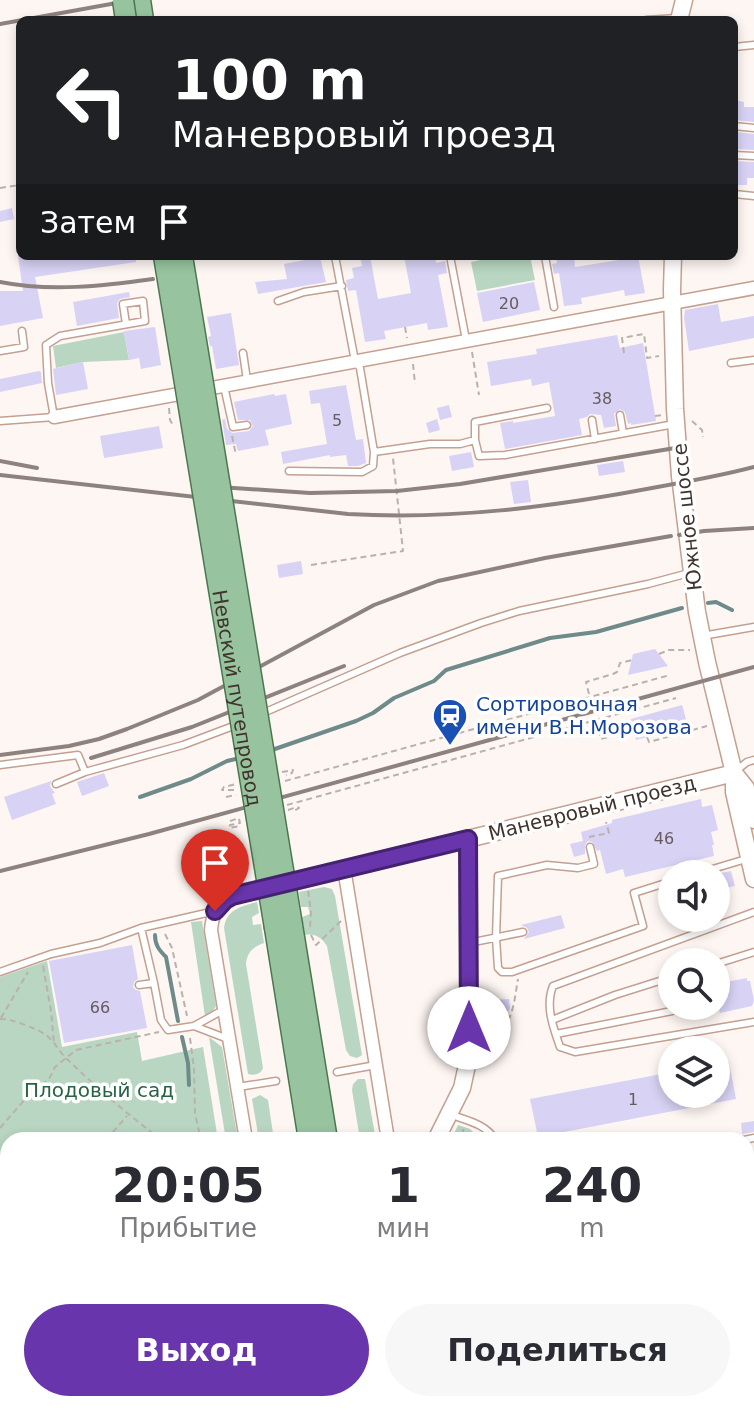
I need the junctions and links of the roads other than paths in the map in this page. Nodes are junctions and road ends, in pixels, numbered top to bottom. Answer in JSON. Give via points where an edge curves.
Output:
{"nodes":[{"id":1,"x":165,"y":260,"type":"edge"},
{"id":2,"x":183,"y":260,"type":"edge"},
{"id":3,"x":336,"y":260,"type":"edge"},
{"id":4,"x":451,"y":260,"type":"edge"},
{"id":5,"x":546,"y":260,"type":"edge"},
{"id":6,"x":673,"y":260,"type":"edge"},
{"id":7,"x":342,"y":286,"type":"junction"},
{"id":8,"x":754,"y":288,"type":"edge"},
{"id":9,"x":278,"y":301,"type":"dead end"},
{"id":10,"x":672,"y":303,"type":"junction"},
{"id":11,"x":554,"y":307,"type":"dead end"},
{"id":12,"x":126,"y":324,"type":"junction"},
{"id":13,"x":22,"y":331,"type":"dead end"},
{"id":14,"x":469,"y":344,"type":"junction"},
{"id":15,"x":0,"y":351,"type":"edge"},
{"id":16,"x":243,"y":353,"type":"dead end"},
{"id":17,"x":754,"y":360,"type":"edge"},
{"id":18,"x":355,"y":361,"type":"junction"},
{"id":19,"x":731,"y":363,"type":"dead end"},
{"id":20,"x":247,"y":380,"type":"junction"},
{"id":21,"x":224,"y":385,"type":"junction"},
{"id":22,"x":547,"y":408,"type":"dead end"},
{"id":23,"x":620,"y":415,"type":"dead end"},
{"id":24,"x":54,"y":417,"type":"junction"},
{"id":25,"x":592,"y":420,"type":"dead end"},
{"id":26,"x":0,"y":421,"type":"edge"},
{"id":27,"x":247,"y":425,"type":"dead end"},
{"id":28,"x":669,"y":425,"type":"dead end"},
{"id":29,"x":623,"y":433,"type":"junction"},
{"id":30,"x":595,"y":439,"type":"junction"},
{"id":31,"x":475,"y":440,"type":"junction"},
{"id":32,"x":374,"y":452,"type":"junction"},
{"id":33,"x":289,"y":471,"type":"dead end"},
{"id":34,"x":693,"y":573,"type":"junction"},
{"id":35,"x":754,"y":627,"type":"edge"},
{"id":36,"x":698,"y":644,"type":"junction"},
{"id":37,"x":754,"y":760,"type":"edge"},
{"id":38,"x":0,"y":765,"type":"edge"},
{"id":39,"x":85,"y":772,"type":"junction"},
{"id":40,"x":734,"y":773,"type":"junction"},
{"id":41,"x":56,"y":784,"type":"dead end"},
{"id":42,"x":754,"y":820,"type":"edge"},
{"id":43,"x":468,"y":839,"type":"junction"},
{"id":44,"x":590,"y":847,"type":"road end"},
{"id":45,"x":752,"y":858,"type":"edge"},
{"id":46,"x":730,"y":864,"type":"edge"},
{"id":47,"x":344,"y":868,"type":"junction"},
{"id":48,"x":754,"y":879,"type":"edge"},
{"id":49,"x":275,"y":885,"type":"junction"},
{"id":50,"x":658,"y":885,"type":"edge"},
{"id":51,"x":278,"y":902,"type":"dead end"},
{"id":52,"x":215,"y":911,"type":"junction"},
{"id":53,"x":754,"y":912,"type":"edge"},
{"id":54,"x":283,"y":926,"type":"junction"},
{"id":55,"x":141,"y":928,"type":"junction"},
{"id":56,"x":523,"y":932,"type":"dead end"},
{"id":57,"x":496,"y":938,"type":"junction"},
{"id":58,"x":469,"y":943,"type":"junction"},
{"id":59,"x":754,"y":952,"type":"edge"},
{"id":60,"x":730,"y":960,"type":"edge"},
{"id":61,"x":0,"y":972,"type":"edge"},
{"id":62,"x":658,"y":981,"type":"edge"},
{"id":63,"x":154,"y":983,"type":"junction"},
{"id":64,"x":139,"y":985,"type":"dead end"},
{"id":65,"x":225,"y":1009,"type":"junction"},
{"id":66,"x":658,"y":1014,"type":"edge"},
{"id":67,"x":552,"y":1020,"type":"junction"},
{"id":68,"x":754,"y":1022,"type":"edge"},
{"id":69,"x":194,"y":1026,"type":"junction"},
{"id":70,"x":556,"y":1034,"type":"junction"},
{"id":71,"x":230,"y":1039,"type":"junction"},
{"id":72,"x":376,"y":1065,"type":"junction"},
{"id":73,"x":337,"y":1072,"type":"dead end"},
{"id":74,"x":276,"y":1081,"type":"dead end"},
{"id":75,"x":238,"y":1087,"type":"junction"},
{"id":76,"x":449,"y":1114,"type":"junction"},
{"id":77,"x":245,"y":1132,"type":"edge"},
{"id":78,"x":308,"y":1132,"type":"edge"},
{"id":79,"x":325,"y":1132,"type":"edge"},
{"id":80,"x":390,"y":1132,"type":"edge"},
{"id":81,"x":438,"y":1132,"type":"edge"},
{"id":82,"x":489,"y":1132,"type":"edge"}],
"edges":[{"from":1,"to":54,"type":"main road","name":"Невский путепровод","bridge":true},
{"from":2,"to":54,"type":"main road","name":"Невский путепровод","bridge":true},
{"from":3,"to":7,"type":"lane"},
{"from":4,"to":14,"type":"lane"},
{"from":5,"to":11,"type":"lane"},
{"from":6,"to":10,"type":"street","name":"Южное шоссе"},
{"from":7,"to":9,"type":"lane"},
{"from":7,"to":18,"type":"lane"},
{"from":8,"to":10,"type":"street"},
{"from":10,"to":14,"type":"street"},
{"from":10,"to":34,"type":"street","name":"Южное шоссе","via":[[680,476]]},
{"from":12,"to":12,"type":"lane","via":[[123,304],[143,301],[145,321]]},
{"from":12,"to":24,"type":"lane","via":[[60,336],[46,345]]},
{"from":13,"to":15,"type":"lane","via":[[24,347]]},
{"from":14,"to":18,"type":"street"},
{"from":16,"to":20,"type":"lane"},
{"from":17,"to":19,"type":"lane"},
{"from":18,"to":20,"type":"street"},
{"from":18,"to":32,"type":"lane"},
{"from":20,"to":21,"type":"street"},
{"from":21,"to":24,"type":"street"},
{"from":21,"to":27,"type":"lane","via":[[233,427]]},
{"from":22,"to":31,"type":"lane","via":[[475,422]]},
{"from":23,"to":29,"type":"lane"},
{"from":24,"to":26,"type":"lane"},
{"from":25,"to":30,"type":"lane"},
{"from":28,"to":29,"type":"lane"},
{"from":29,"to":30,"type":"lane"},
{"from":30,"to":31,"type":"lane","via":[[479,456]]},
{"from":31,"to":32,"type":"lane"},
{"from":32,"to":33,"type":"lane","via":[[373,466],[362,472]]},
{"from":34,"to":36,"type":"street","name":"Южное шоссе"},
{"from":34,"to":39,"type":"lane","via":[[481,623],[214,735]]},
{"from":35,"to":36,"type":"lane"},
{"from":36,"to":40,"type":"street","name":"Южное шоссе"},
{"from":37,"to":40,"type":"lane"},
{"from":38,"to":39,"type":"lane","via":[[78,755]]},
{"from":39,"to":41,"type":"lane"},
{"from":40,"to":42,"type":"street","name":"Южное шоссе","via":[[746,788]]},
{"from":40,"to":43,"type":"street","name":"Маневровый проезд"},
{"from":40,"to":45,"type":"street","name":"Южное шоссе"},
{"from":43,"to":47,"type":"street","name":"Маневровый проезд"},
{"from":43,"to":58,"type":"street"},
{"from":44,"to":57,"type":"lane","via":[[594,864],[547,865],[498,876]]},
{"from":45,"to":46,"type":"lane"},
{"from":45,"to":48,"type":"street","name":"Южное шоссе"},
{"from":47,"to":49,"type":"street","name":"Маневровый проезд"},
{"from":47,"to":72,"type":"street"},
{"from":49,"to":51,"type":"lane"},
{"from":49,"to":52,"type":"street","name":"Маневровый проезд","via":[[232,896]]},
{"from":50,"to":57,"type":"lane","via":[[634,893],[643,926],[519,970],[498,968]]},
{"from":52,"to":55,"type":"lane"},
{"from":52,"to":65,"type":"street","via":[[211,930]]},
{"from":53,"to":67,"type":"lane","via":[[553,986],[548,997]]},
{"from":54,"to":78,"type":"main road","name":"Невский путепровод"},
{"from":54,"to":79,"type":"main road","name":"Невский путепровод"},
{"from":55,"to":61,"type":"lane"},
{"from":55,"to":63,"type":"lane"},
{"from":56,"to":57,"type":"lane"},
{"from":57,"to":58,"type":"lane"},
{"from":58,"to":76,"type":"street","via":[[469,1056]]},
{"from":59,"to":60,"type":"lane"},
{"from":62,"to":67,"type":"lane"},
{"from":63,"to":64,"type":"lane"},
{"from":63,"to":69,"type":"lane","via":[[168,1030]]},
{"from":65,"to":69,"type":"lane"},
{"from":65,"to":71,"type":"street"},
{"from":66,"to":70,"type":"lane"},
{"from":67,"to":70,"type":"lane"},
{"from":68,"to":70,"type":"lane","via":[[575,1052],[560,1047]]},
{"from":69,"to":71,"type":"lane"},
{"from":71,"to":75,"type":"street"},
{"from":72,"to":73,"type":"lane"},
{"from":72,"to":80,"type":"street"},
{"from":74,"to":75,"type":"lane"},
{"from":75,"to":77,"type":"street"},
{"from":76,"to":81,"type":"street"},
{"from":76,"to":82,"type":"lane"}]}
